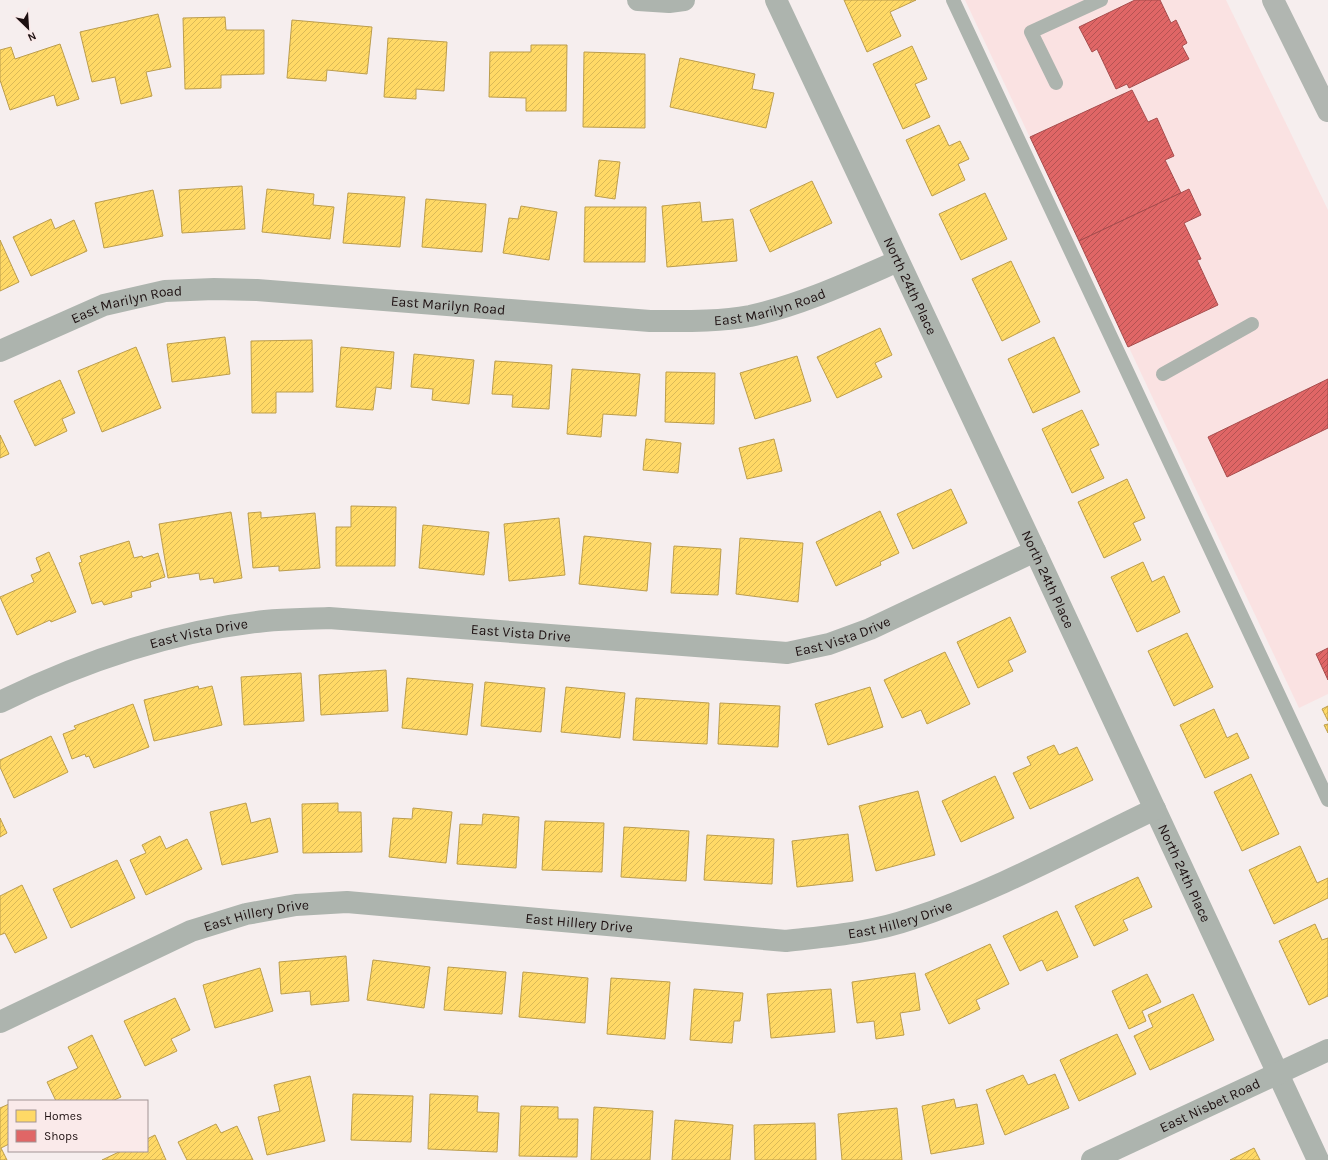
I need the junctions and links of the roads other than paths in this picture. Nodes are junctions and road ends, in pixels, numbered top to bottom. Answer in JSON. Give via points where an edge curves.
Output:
{"nodes":[{"id":1,"x":638,"y":0,"type":"edge"},
{"id":2,"x":684,"y":0,"type":"edge"},
{"id":3,"x":776,"y":0,"type":"edge"},
{"id":4,"x":952,"y":0,"type":"edge"},
{"id":5,"x":1101,"y":0,"type":"edge"},
{"id":6,"x":1274,"y":0,"type":"edge"},
{"id":7,"x":1056,"y":83,"type":"dead end"},
{"id":8,"x":1328,"y":111,"type":"edge"},
{"id":9,"x":898,"y":261,"type":"junction"},
{"id":10,"x":1252,"y":324,"type":"dead end"},
{"id":11,"x":0,"y":351,"type":"edge"},
{"id":12,"x":1163,"y":374,"type":"dead end"},
{"id":13,"x":1035,"y":550,"type":"junction"},
{"id":14,"x":0,"y":702,"type":"edge"},
{"id":15,"x":1328,"y":800,"type":"edge"},
{"id":16,"x":1155,"y":809,"type":"junction"},
{"id":17,"x":0,"y":1022,"type":"edge"},
{"id":18,"x":1328,"y":1050,"type":"edge"},
{"id":19,"x":1277,"y":1074,"type":"junction"},
{"id":20,"x":1092,"y":1160,"type":"edge"},
{"id":21,"x":1318,"y":1160,"type":"edge"}],
"edges":[{"from":1,"to":2,"type":"street"},
{"from":3,"to":9,"type":"street","name":"North 24th Place"},
{"from":4,"to":15,"type":"lane"},
{"from":5,"to":7,"type":"lane","via":[[1031,32]]},
{"from":6,"to":8,"type":"main road"},
{"from":9,"to":11,"type":"street","name":"East Marilyn Road","via":[[799,302],[750,316],[689,321],[650,321],[257,290],[164,291],[104,305]]},
{"from":9,"to":13,"type":"street","name":"North 24th Place"},
{"from":10,"to":12,"type":"lane"},
{"from":13,"to":14,"type":"street","name":"East Vista Drive","via":[[870,629],[829,644],[787,652],[329,618],[266,621],[208,629],[142,644],[71,669]]},
{"from":13,"to":16,"type":"street","name":"North 24th Place"},
{"from":16,"to":17,"type":"street","name":"East Hillery Drive","via":[[984,891],[910,919],[849,934],[786,941],[347,902],[296,906],[246,914],[191,931]]},
{"from":16,"to":19,"type":"street","name":"North 24th Place"},
{"from":18,"to":19,"type":"street","name":"East Nisbet Road"},
{"from":19,"to":20,"type":"street","name":"East Nisbet Road"},
{"from":19,"to":21,"type":"street","name":"North 24th Place"}]}
